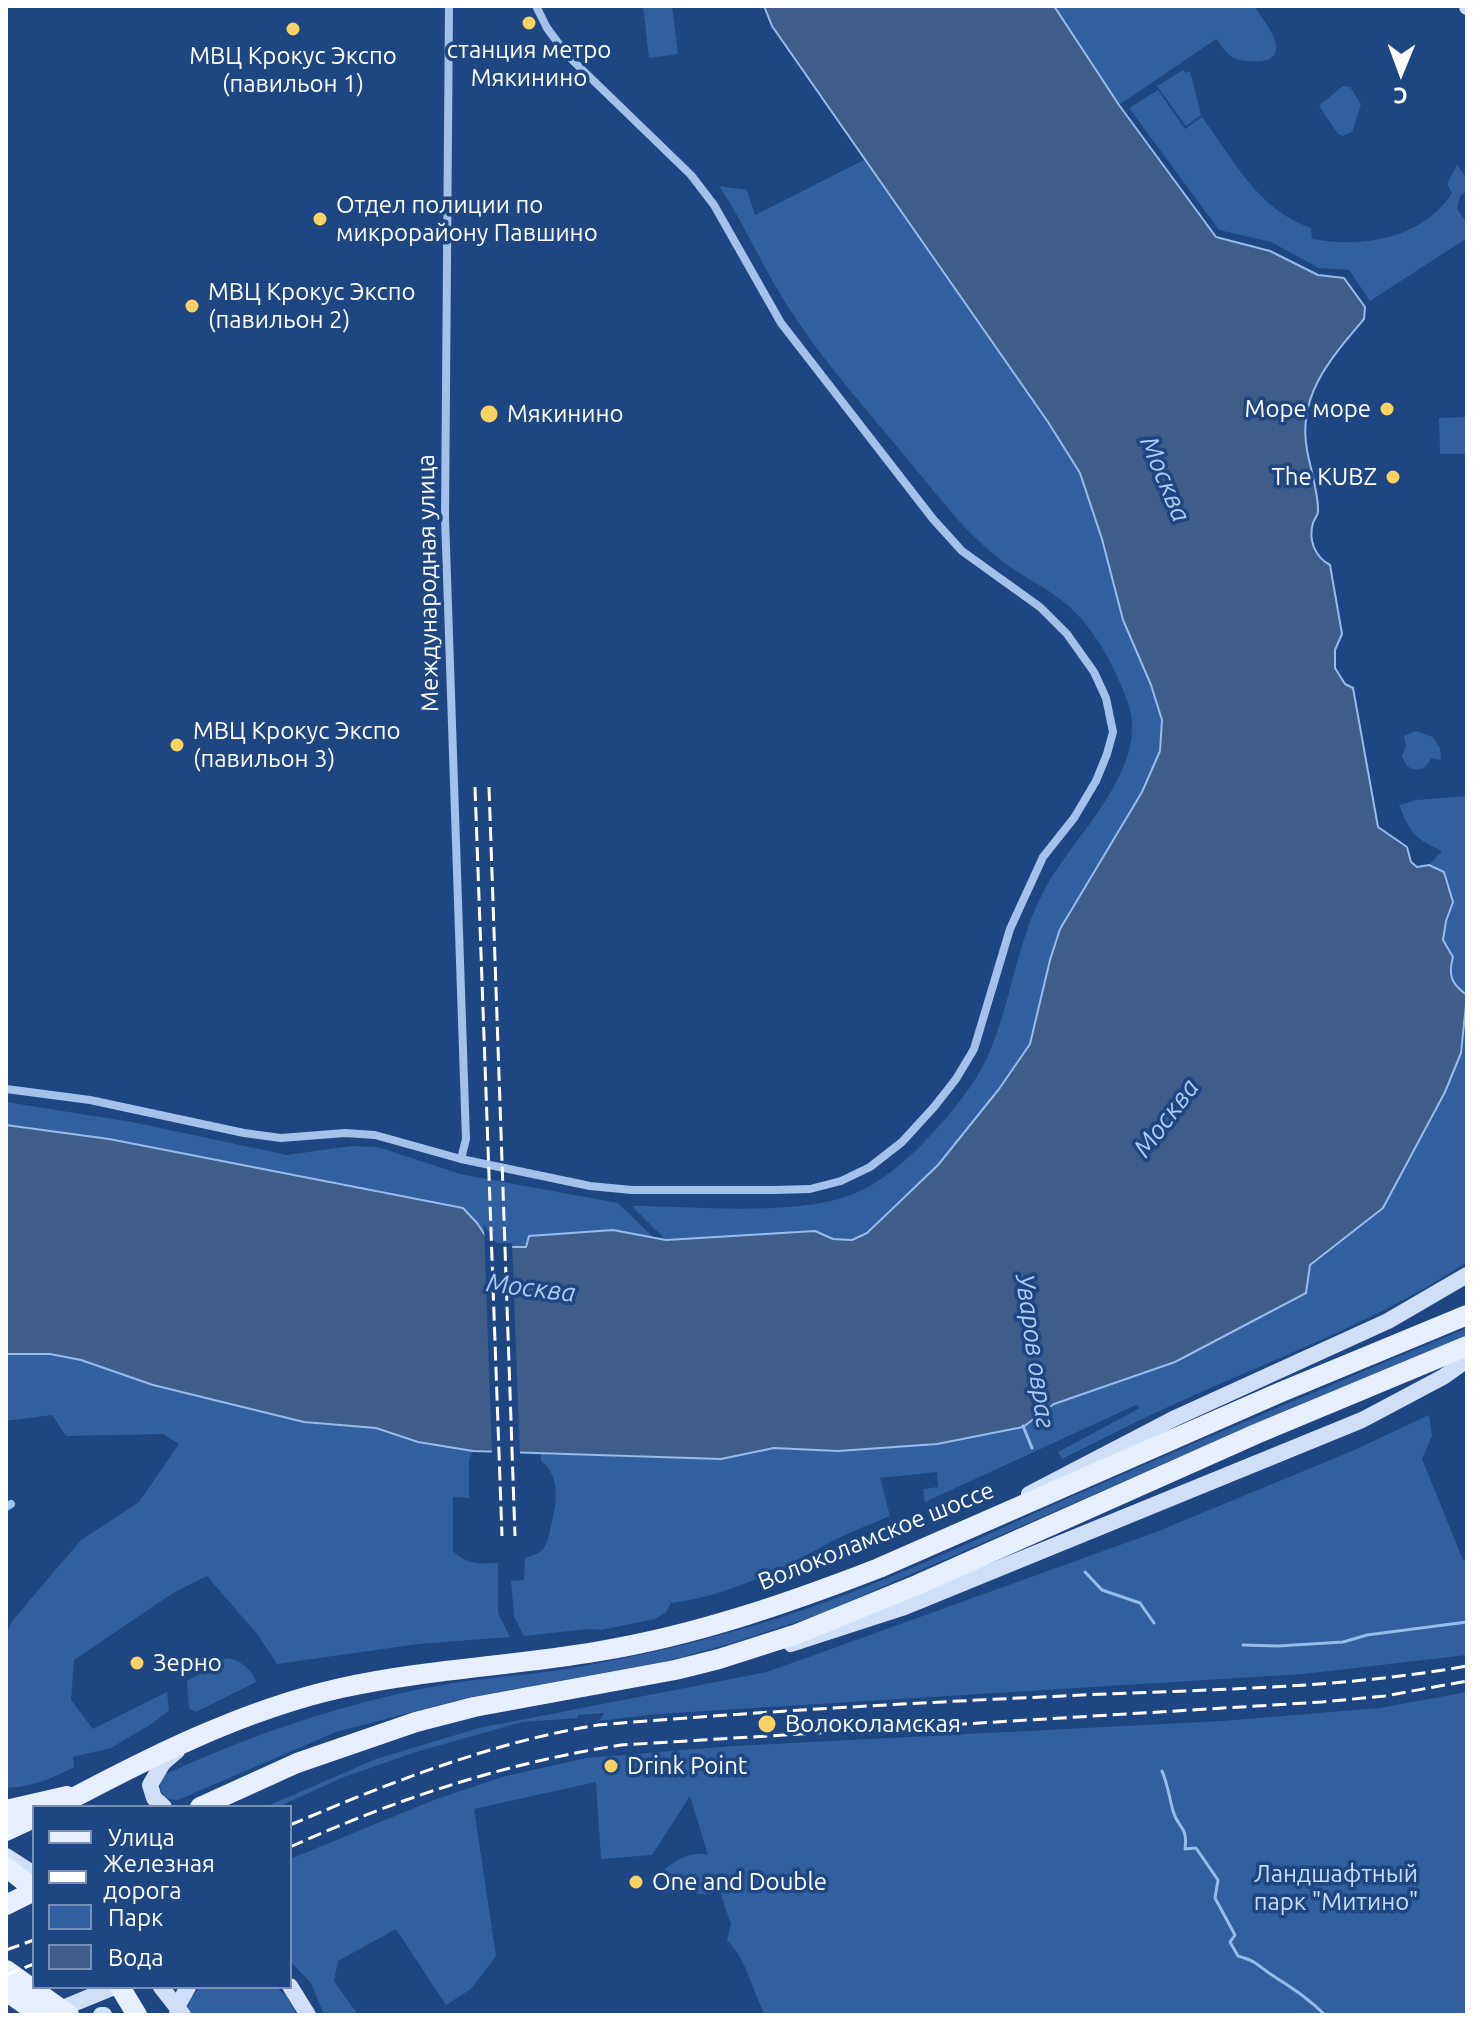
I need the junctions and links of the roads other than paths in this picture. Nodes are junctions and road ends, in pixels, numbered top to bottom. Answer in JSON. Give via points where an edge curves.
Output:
{"nodes":[{"id":1,"x":449,"y":6,"type":"edge"},
{"id":2,"x":536,"y":6,"type":"edge"},
{"id":3,"x":6,"y":1089,"type":"edge"},
{"id":4,"x":461,"y":1159,"type":"junction"},
{"id":5,"x":1467,"y":1275,"type":"edge"},
{"id":6,"x":1467,"y":1315,"type":"edge"},
{"id":7,"x":1467,"y":1346,"type":"edge"},
{"id":8,"x":1467,"y":1360,"type":"edge"},
{"id":9,"x":996,"y":1517,"type":"junction"},
{"id":10,"x":719,"y":1659,"type":"junction"},
{"id":11,"x":188,"y":1742,"type":"junction"},
{"id":12,"x":86,"y":1791,"type":"junction"},
{"id":13,"x":60,"y":1805,"type":"edge"},
{"id":14,"x":162,"y":1805,"type":"edge"},
{"id":15,"x":202,"y":1805,"type":"edge"},
{"id":16,"x":6,"y":1810,"type":"edge"},
{"id":17,"x":32,"y":1819,"type":"edge"},
{"id":18,"x":6,"y":1831,"type":"edge"},
{"id":19,"x":6,"y":1856,"type":"edge"},
{"id":20,"x":6,"y":1867,"type":"edge"},
{"id":21,"x":32,"y":1873,"type":"edge"},
{"id":22,"x":32,"y":1888,"type":"edge"},
{"id":23,"x":32,"y":1891,"type":"edge"},
{"id":24,"x":6,"y":1905,"type":"edge"},
{"id":25,"x":6,"y":1970,"type":"edge"},
{"id":26,"x":32,"y":1989,"type":"edge"},
{"id":27,"x":33,"y":1989,"type":"edge"},
{"id":28,"x":112,"y":1989,"type":"edge"},
{"id":29,"x":118,"y":1989,"type":"edge"},
{"id":30,"x":162,"y":1989,"type":"edge"},
{"id":31,"x":187,"y":1989,"type":"edge"},
{"id":32,"x":292,"y":1989,"type":"edge"},
{"id":33,"x":6,"y":1991,"type":"edge"},
{"id":34,"x":43,"y":2015,"type":"edge"},
{"id":35,"x":69,"y":2015,"type":"edge"},
{"id":36,"x":137,"y":2015,"type":"edge"},
{"id":37,"x":180,"y":2015,"type":"edge"},
{"id":38,"x":308,"y":2015,"type":"edge"}],
"edges":[{"from":1,"to":4,"type":"street","name":"Международная улица","via":[[445,517],[466,1139]]},
{"from":2,"to":4,"type":"street","via":[[567,55],[691,175],[714,205],[781,323],[933,519],[962,551],[1040,607],[1067,634],[1094,672],[1113,732],[1096,781],[1043,857],[1010,929],[974,1049],[934,1107],[870,1167],[810,1189],[632,1190]]},
{"from":3,"to":4,"type":"street","via":[[104,1102],[281,1138],[375,1135]]},
{"from":5,"to":9,"type":"main road","via":[[1388,1321],[1063,1475]]},
{"from":6,"to":9,"type":"main road","name":"Волоколамское шоссе"},
{"from":7,"to":10,"type":"main road","via":[[851,1613]]},
{"from":8,"to":10,"type":"main road","via":[[1403,1400],[1305,1444],[902,1608],[806,1641]]},
{"from":9,"to":11,"type":"main road","name":"Волоколамское шоссе","via":[[818,1592],[712,1626],[601,1651],[341,1688]]},
{"from":10,"to":15,"type":"main road","via":[[416,1722],[297,1763]]},
{"from":11,"to":12,"type":"main road","name":"Волоколамское шоссе"},
{"from":11,"to":14,"type":"main road","via":[[163,1763],[150,1785]]},
{"from":12,"to":13,"type":"main road","name":"Волоколамское шоссе"},
{"from":12,"to":16,"type":"main road"},
{"from":17,"to":18,"type":"main road"},
{"from":19,"to":21,"type":"main road"},
{"from":20,"to":22,"type":"main road"},
{"from":23,"to":24,"type":"main road"},
{"from":25,"to":26,"type":"main road"},
{"from":27,"to":35,"type":"main road"},
{"from":28,"to":34,"type":"main road"},
{"from":29,"to":36,"type":"main road"},
{"from":30,"to":37,"type":"main road"},
{"from":31,"to":37,"type":"main road","via":[[178,2005]]},
{"from":32,"to":38,"type":"main road"},
{"from":33,"to":34,"type":"main road"}]}
